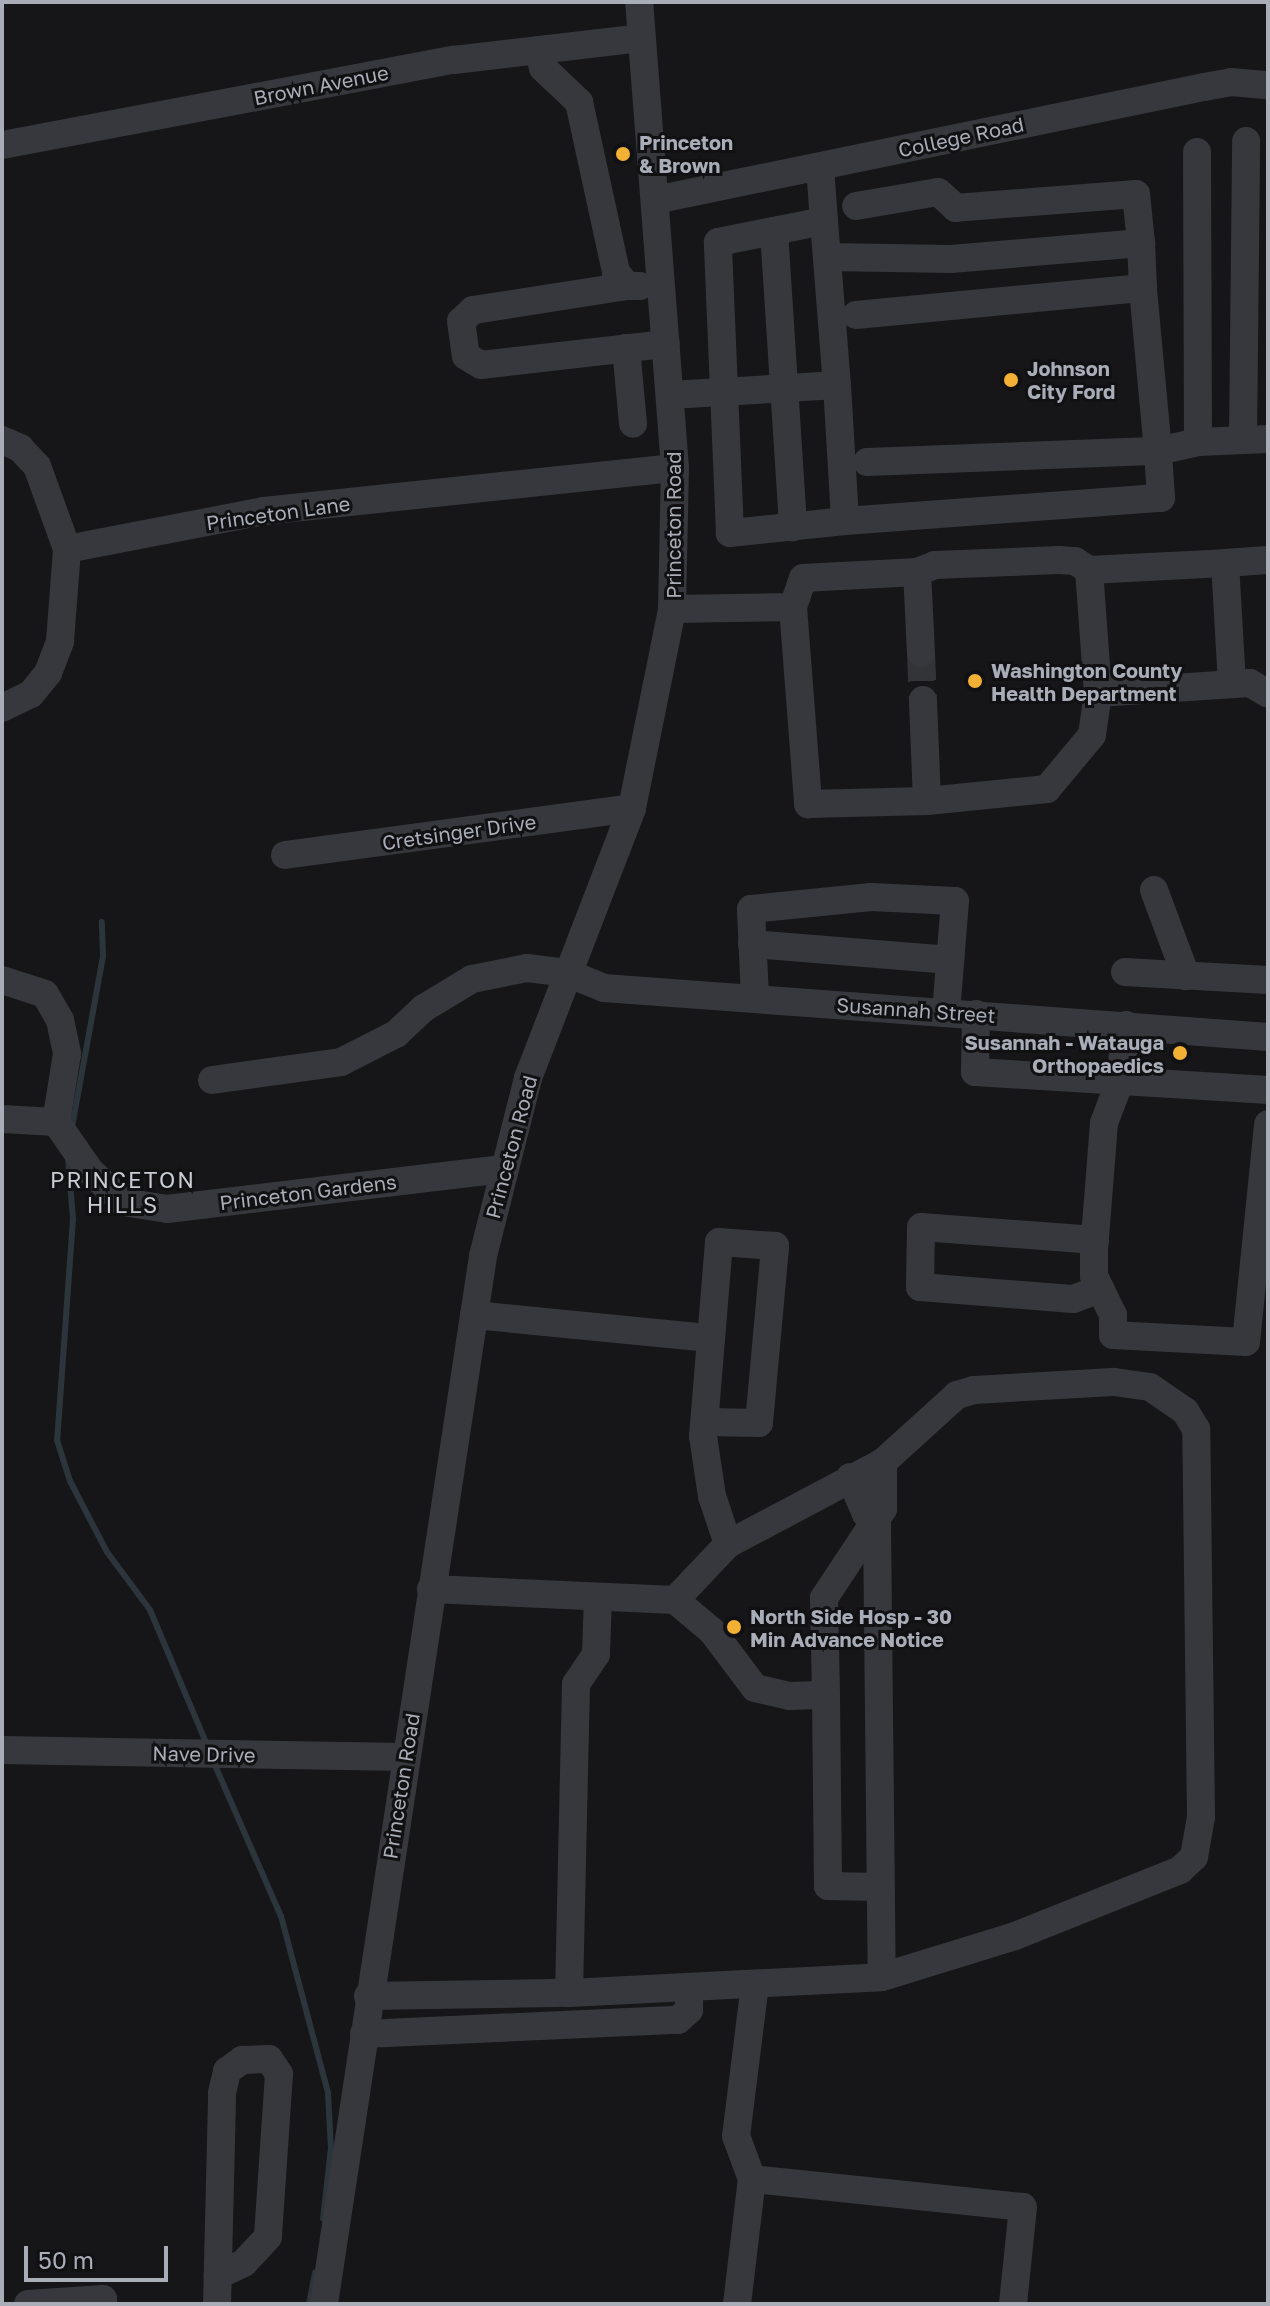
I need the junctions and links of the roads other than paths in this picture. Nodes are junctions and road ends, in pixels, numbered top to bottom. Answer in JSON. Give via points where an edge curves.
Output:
{"nodes":[{"id":1,"x":639,"y":2,"type":"edge"},
{"id":2,"x":641,"y":38,"type":"junction"},
{"id":3,"x":538,"y":50,"type":"junction"},
{"id":4,"x":1268,"y":85,"type":"edge"},
{"id":5,"x":1246,"y":141,"type":"dead end"},
{"id":6,"x":2,"y":145,"type":"edge"},
{"id":7,"x":1197,"y":152,"type":"dead end"},
{"id":8,"x":820,"y":167,"type":"junction"},
{"id":9,"x":655,"y":200,"type":"junction"},
{"id":10,"x":856,"y":206,"type":"dead end"},
{"id":11,"x":824,"y":221,"type":"junction"},
{"id":12,"x":774,"y":231,"type":"junction"},
{"id":13,"x":1141,"y":243,"type":"junction"},
{"id":14,"x":827,"y":257,"type":"junction"},
{"id":15,"x":1256,"y":284,"type":"edge"},
{"id":16,"x":662,"y":285,"type":"junction"},
{"id":17,"x":627,"y":286,"type":"junction"},
{"id":18,"x":1143,"y":288,"type":"junction"},
{"id":19,"x":856,"y":315,"type":"dead end"},
{"id":20,"x":666,"y":344,"type":"junction"},
{"id":21,"x":626,"y":348,"type":"junction"},
{"id":22,"x":837,"y":385,"type":"junction"},
{"id":23,"x":785,"y":392,"type":"junction"},
{"id":24,"x":670,"y":395,"type":"junction"},
{"id":25,"x":724,"y":395,"type":"junction"},
{"id":26,"x":633,"y":424,"type":"dead end"},
{"id":27,"x":2,"y":440,"type":"edge"},
{"id":28,"x":1255,"y":440,"type":"edge"},
{"id":29,"x":1198,"y":442,"type":"junction"},
{"id":30,"x":1158,"y":451,"type":"junction"},
{"id":31,"x":867,"y":462,"type":"dead end"},
{"id":32,"x":675,"y":468,"type":"junction"},
{"id":33,"x":845,"y":521,"type":"junction"},
{"id":34,"x":793,"y":527,"type":"junction"},
{"id":35,"x":67,"y":549,"type":"junction"},
{"id":36,"x":1268,"y":560,"type":"edge"},
{"id":37,"x":1225,"y":563,"type":"junction"},
{"id":38,"x":1089,"y":570,"type":"junction"},
{"id":39,"x":917,"y":572,"type":"junction"},
{"id":40,"x":793,"y":607,"type":"junction"},
{"id":41,"x":672,"y":609,"type":"junction"},
{"id":42,"x":921,"y":653,"type":"tunnel mouth"},
{"id":43,"x":1232,"y":684,"type":"junction"},
{"id":44,"x":1098,"y":693,"type":"junction"},
{"id":45,"x":1268,"y":694,"type":"edge"},
{"id":46,"x":923,"y":700,"type":"tunnel mouth"},
{"id":47,"x":2,"y":708,"type":"edge"},
{"id":48,"x":927,"y":801,"type":"junction"},
{"id":49,"x":632,"y":808,"type":"junction"},
{"id":50,"x":285,"y":855,"type":"dead end"},
{"id":51,"x":1154,"y":890,"type":"dead end"},
{"id":52,"x":752,"y":944,"type":"junction"},
{"id":53,"x":950,"y":960,"type":"junction"},
{"id":54,"x":1125,"y":972,"type":"dead end"},
{"id":55,"x":567,"y":973,"type":"junction"},
{"id":56,"x":1186,"y":976,"type":"junction"},
{"id":57,"x":2,"y":980,"type":"edge"},
{"id":58,"x":1268,"y":980,"type":"edge"},
{"id":59,"x":755,"y":998,"type":"junction"},
{"id":60,"x":946,"y":1012,"type":"junction"},
{"id":61,"x":976,"y":1014,"type":"junction"},
{"id":62,"x":1126,"y":1025,"type":"junction"},
{"id":63,"x":1268,"y":1037,"type":"edge"},
{"id":64,"x":212,"y":1080,"type":"dead end"},
{"id":65,"x":1120,"y":1081,"type":"junction"},
{"id":66,"x":1268,"y":1090,"type":"edge"},
{"id":67,"x":2,"y":1119,"type":"edge"},
{"id":68,"x":56,"y":1122,"type":"junction"},
{"id":69,"x":1268,"y":1124,"type":"edge"},
{"id":70,"x":503,"y":1169,"type":"junction"},
{"id":71,"x":1095,"y":1240,"type":"junction"},
{"id":72,"x":1100,"y":1289,"type":"junction"},
{"id":73,"x":474,"y":1315,"type":"junction"},
{"id":74,"x":710,"y":1338,"type":"junction"},
{"id":75,"x":706,"y":1422,"type":"junction"},
{"id":76,"x":883,"y":1462,"type":"junction"},
{"id":77,"x":850,"y":1477,"type":"junction"},
{"id":78,"x":877,"y":1523,"type":"junction"},
{"id":79,"x":728,"y":1544,"type":"junction"},
{"id":80,"x":431,"y":1589,"type":"junction"},
{"id":81,"x":598,"y":1598,"type":"junction"},
{"id":82,"x":675,"y":1600,"type":"junction"},
{"id":83,"x":826,"y":1695,"type":"junction"},
{"id":84,"x":2,"y":1750,"type":"edge"},
{"id":85,"x":406,"y":1757,"type":"junction"},
{"id":86,"x":880,"y":1887,"type":"junction"},
{"id":87,"x":882,"y":1977,"type":"junction"},
{"id":88,"x":755,"y":1984,"type":"junction"},
{"id":89,"x":689,"y":1988,"type":"junction"},
{"id":90,"x":569,"y":1993,"type":"junction"},
{"id":91,"x":368,"y":1996,"type":"junction"},
{"id":92,"x":364,"y":2034,"type":"junction"},
{"id":93,"x":752,"y":2179,"type":"junction"},
{"id":94,"x":218,"y":2275,"type":"junction"},
{"id":95,"x":28,"y":2304,"type":"edge"},
{"id":96,"x":103,"y":2304,"type":"edge"},
{"id":97,"x":217,"y":2304,"type":"edge"},
{"id":98,"x":324,"y":2304,"type":"edge"},
{"id":99,"x":737,"y":2304,"type":"edge"},
{"id":100,"x":1013,"y":2304,"type":"edge"}],
"edges":[{"from":1,"to":2,"type":"street","name":"Princeton Road"},
{"from":2,"to":3,"type":"street","name":"Brown Avenue"},
{"from":2,"to":9,"type":"street","name":"Princeton Road"},
{"from":3,"to":6,"type":"street","name":"Brown Avenue","via":[[454,60]]},
{"from":3,"to":17,"type":"street","via":[[543,68],[579,102],[616,272]]},
{"from":4,"to":8,"type":"street","name":"College Road","via":[[1217,84]]},
{"from":5,"to":15,"type":"street"},
{"from":7,"to":29,"type":"street"},
{"from":8,"to":9,"type":"street","name":"College Road"},
{"from":8,"to":11,"type":"street"},
{"from":9,"to":16,"type":"street","name":"Princeton Road"},
{"from":10,"to":13,"type":"street","via":[[938,192],[956,208],[1136,194]]},
{"from":11,"to":12,"type":"street"},
{"from":11,"to":14,"type":"street"},
{"from":12,"to":23,"type":"street"},
{"from":12,"to":25,"type":"street","via":[[718,242]]},
{"from":13,"to":14,"type":"street","via":[[951,259]]},
{"from":13,"to":18,"type":"street"},
{"from":14,"to":22,"type":"street"},
{"from":15,"to":28,"type":"street"},
{"from":16,"to":17,"type":"street"},
{"from":16,"to":20,"type":"street","name":"Princeton Road"},
{"from":17,"to":21,"type":"street","via":[[473,310],[461,321],[466,356],[481,365]]},
{"from":18,"to":19,"type":"street"},
{"from":18,"to":30,"type":"street"},
{"from":20,"to":21,"type":"street"},
{"from":20,"to":24,"type":"street","name":"Princeton Road"},
{"from":21,"to":26,"type":"street"},
{"from":22,"to":23,"type":"street"},
{"from":22,"to":33,"type":"street"},
{"from":23,"to":25,"type":"street"},
{"from":23,"to":34,"type":"street"},
{"from":24,"to":25,"type":"street"},
{"from":24,"to":32,"type":"street","name":"Princeton Road"},
{"from":25,"to":34,"type":"street","via":[[730,533]]},
{"from":27,"to":35,"type":"street","via":[[20,448],[37,466]]},
{"from":28,"to":29,"type":"street"},
{"from":29,"to":30,"type":"street"},
{"from":30,"to":31,"type":"street"},
{"from":30,"to":33,"type":"street","via":[[1161,498]]},
{"from":32,"to":35,"type":"street","name":"Princeton Lane","via":[[264,511]]},
{"from":32,"to":41,"type":"street","name":"Princeton Road"},
{"from":33,"to":34,"type":"street"},
{"from":35,"to":47,"type":"street","via":[[60,641],[48,673],[31,694]]},
{"from":36,"to":37,"type":"street"},
{"from":37,"to":38,"type":"street"},
{"from":37,"to":43,"type":"street"},
{"from":38,"to":39,"type":"street","via":[[1075,561],[1059,560],[935,565]]},
{"from":38,"to":44,"type":"street"},
{"from":39,"to":40,"type":"street","via":[[803,578]]},
{"from":39,"to":42,"type":"street"},
{"from":40,"to":41,"type":"street"},
{"from":40,"to":48,"type":"street","via":[[808,804]]},
{"from":41,"to":49,"type":"street","name":"Princeton Road"},
{"from":43,"to":44,"type":"street"},
{"from":43,"to":45,"type":"street","via":[[1250,683]]},
{"from":44,"to":48,"type":"street","via":[[1092,735],[1047,789]]},
{"from":46,"to":48,"type":"street"},
{"from":49,"to":50,"type":"street","name":"Cretsinger Drive"},
{"from":49,"to":55,"type":"street","name":"Princeton Road"},
{"from":51,"to":56,"type":"street"},
{"from":52,"to":53,"type":"street"},
{"from":52,"to":53,"type":"street","via":[[751,909],[871,897],[955,901]]},
{"from":52,"to":59,"type":"street"},
{"from":53,"to":60,"type":"street"},
{"from":54,"to":56,"type":"street"},
{"from":55,"to":59,"type":"street","name":"Susannah Street","via":[[604,988]]},
{"from":55,"to":64,"type":"street","name":"Susannah Street","via":[[527,968],[472,979],[424,1008],[396,1034],[341,1062]]},
{"from":55,"to":70,"type":"street","name":"Princeton Road"},
{"from":56,"to":58,"type":"street"},
{"from":57,"to":68,"type":"street","via":[[45,994],[60,1020],[67,1054]]},
{"from":59,"to":60,"type":"street","name":"Susannah Street"},
{"from":60,"to":61,"type":"street","name":"Susannah Street"},
{"from":61,"to":62,"type":"street","name":"Susannah Street"},
{"from":61,"to":65,"type":"street","via":[[975,1072]]},
{"from":62,"to":63,"type":"street","name":"Susannah Street"},
{"from":62,"to":65,"type":"street"},
{"from":65,"to":66,"type":"street"},
{"from":65,"to":71,"type":"street","via":[[1104,1123]]},
{"from":67,"to":68,"type":"street"},
{"from":68,"to":70,"type":"street","name":"Princeton Gardens","via":[[90,1171],[123,1202],[141,1208]]},
{"from":69,"to":72,"type":"street","via":[[1246,1342],[1113,1335],[1113,1315]]},
{"from":70,"to":73,"type":"street","name":"Princeton Road"},
{"from":71,"to":72,"type":"street","via":[[1094,1276]]},
{"from":71,"to":72,"type":"street","via":[[921,1227],[920,1287],[1073,1299]]},
{"from":73,"to":74,"type":"street"},
{"from":73,"to":80,"type":"street","name":"Princeton Road"},
{"from":74,"to":75,"type":"street"},
{"from":74,"to":75,"type":"street","via":[[719,1242],[775,1246],[759,1423]]},
{"from":75,"to":79,"type":"street","via":[[709,1484]]},
{"from":76,"to":77,"type":"street"},
{"from":76,"to":78,"type":"street","via":[[883,1509]]},
{"from":76,"to":87,"type":"street","via":[[943,1406],[974,1390],[1122,1383],[1150,1387],[1185,1411],[1196,1429],[1201,1817],[1194,1857],[1180,1870],[957,1957]]},
{"from":77,"to":78,"type":"street","via":[[866,1514]]},
{"from":77,"to":79,"type":"street"},
{"from":78,"to":83,"type":"street","via":[[824,1598]]},
{"from":78,"to":86,"type":"street"},
{"from":79,"to":82,"type":"street"},
{"from":80,"to":81,"type":"street"},
{"from":80,"to":85,"type":"street","name":"Princeton Road"},
{"from":81,"to":82,"type":"street"},
{"from":81,"to":90,"type":"street","via":[[596,1654],[576,1684]]},
{"from":82,"to":83,"type":"street","via":[[712,1631],[755,1688],[790,1696]]},
{"from":83,"to":86,"type":"street","via":[[828,1886]]},
{"from":84,"to":85,"type":"street","name":"Nave Drive"},
{"from":85,"to":91,"type":"street","name":"Princeton Road"},
{"from":86,"to":87,"type":"street"},
{"from":87,"to":88,"type":"street"},
{"from":88,"to":89,"type":"street"},
{"from":88,"to":93,"type":"street","via":[[736,2136]]},
{"from":89,"to":90,"type":"street"},
{"from":89,"to":92,"type":"street","via":[[689,2010],[678,2020]]},
{"from":90,"to":91,"type":"street"},
{"from":91,"to":92,"type":"street","name":"Princeton Road"},
{"from":92,"to":98,"type":"street","name":"Princeton Road"},
{"from":93,"to":99,"type":"street"},
{"from":93,"to":100,"type":"street","via":[[1023,2207]]},
{"from":94,"to":94,"type":"street","via":[[227,2071],[242,2060],[269,2059],[279,2074],[268,2237],[244,2263]]},
{"from":94,"to":97,"type":"street"},
{"from":95,"to":96,"type":"street","via":[[103,2299]]}]}
